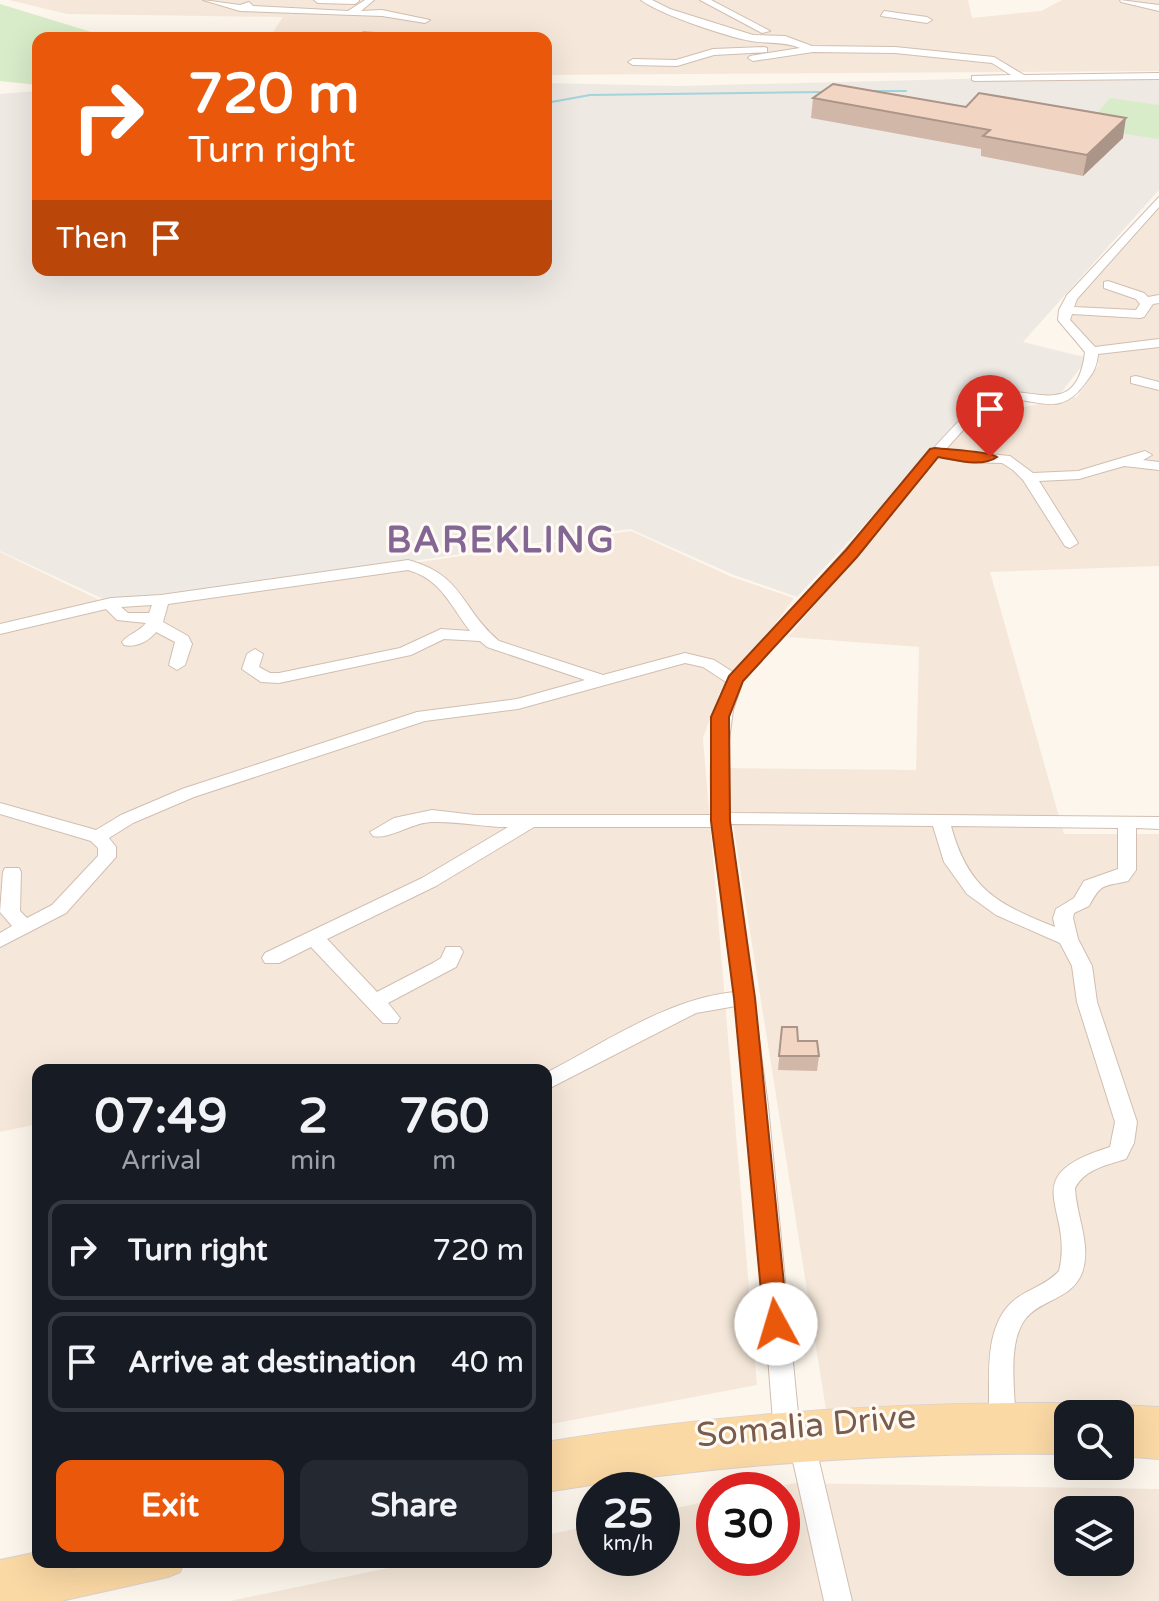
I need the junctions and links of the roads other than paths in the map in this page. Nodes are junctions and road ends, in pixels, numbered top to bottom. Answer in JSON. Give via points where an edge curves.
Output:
{"nodes":[{"id":1,"x":207,"y":0,"type":"edge"},
{"id":2,"x":263,"y":0,"type":"edge"},
{"id":3,"x":318,"y":0,"type":"edge"},
{"id":4,"x":381,"y":0,"type":"edge"},
{"id":5,"x":645,"y":0,"type":"edge"},
{"id":6,"x":704,"y":0,"type":"edge"},
{"id":7,"x":1124,"y":0,"type":"edge"},
{"id":8,"x":370,"y":1,"type":"edge"},
{"id":9,"x":240,"y":8,"type":"junction"},
{"id":10,"x":1159,"y":8,"type":"edge"},
{"id":11,"x":885,"y":9,"type":"dead end"},
{"id":12,"x":376,"y":13,"type":"junction"},
{"id":13,"x":350,"y":14,"type":"junction"},
{"id":14,"x":425,"y":20,"type":"dead end"},
{"id":15,"x":927,"y":20,"type":"dead end"},
{"id":16,"x":745,"y":28,"type":"dead end"},
{"id":17,"x":762,"y":31,"type":"junction"},
{"id":18,"x":362,"y":32,"type":"edge"},
{"id":19,"x":775,"y":39,"type":"junction"},
{"id":20,"x":813,"y":49,"type":"junction"},
{"id":21,"x":753,"y":58,"type":"dead end"},
{"id":22,"x":633,"y":62,"type":"dead end"},
{"id":23,"x":1159,"y":76,"type":"edge"},
{"id":24,"x":975,"y":78,"type":"dead end"},
{"id":25,"x":1023,"y":78,"type":"junction"},
{"id":26,"x":1159,"y":200,"type":"edge"},
{"id":27,"x":1108,"y":285,"type":"dead end"},
{"id":28,"x":1153,"y":301,"type":"edge"},
{"id":29,"x":1065,"y":310,"type":"junction"},
{"id":30,"x":1159,"y":343,"type":"edge"},
{"id":31,"x":1092,"y":351,"type":"junction"},
{"id":32,"x":1136,"y":380,"type":"dead end"},
{"id":33,"x":1159,"y":386,"type":"edge"},
{"id":34,"x":935,"y":452,"type":"junction"},
{"id":35,"x":1145,"y":455,"type":"dead end"},
{"id":36,"x":1123,"y":462,"type":"junction"},
{"id":37,"x":1159,"y":466,"type":"edge"},
{"id":38,"x":1029,"y":477,"type":"junction"},
{"id":39,"x":1070,"y":543,"type":"dead end"},
{"id":40,"x":161,"y":600,"type":"junction"},
{"id":41,"x":111,"y":603,"type":"junction"},
{"id":42,"x":154,"y":621,"type":"junction"},
{"id":43,"x":0,"y":629,"type":"edge"},
{"id":44,"x":482,"y":636,"type":"junction"},
{"id":45,"x":130,"y":642,"type":"dead end"},
{"id":46,"x":255,"y":654,"type":"dead end"},
{"id":47,"x":177,"y":665,"type":"dead end"},
{"id":48,"x":600,"y":680,"type":"junction"},
{"id":49,"x":735,"y":680,"type":"junction"},
{"id":50,"x":0,"y":808,"type":"edge"},
{"id":51,"x":531,"y":820,"type":"junction"},
{"id":52,"x":721,"y":820,"type":"junction"},
{"id":53,"x":940,"y":820,"type":"junction"},
{"id":54,"x":1127,"y":823,"type":"junction"},
{"id":55,"x":1159,"y":823,"type":"edge"},
{"id":56,"x":379,"y":832,"type":"dead end"},
{"id":57,"x":98,"y":837,"type":"junction"},
{"id":58,"x":12,"y":872,"type":"dead end"},
{"id":59,"x":24,"y":927,"type":"junction"},
{"id":60,"x":313,"y":937,"type":"junction"},
{"id":61,"x":1068,"y":939,"type":"junction"},
{"id":62,"x":0,"y":941,"type":"edge"},
{"id":63,"x":453,"y":952,"type":"dead end"},
{"id":64,"x":272,"y":958,"type":"dead end"},
{"id":65,"x":745,"y":998,"type":"junction"},
{"id":66,"x":373,"y":1002,"type":"junction"},
{"id":67,"x":390,"y":1018,"type":"dead end"},
{"id":68,"x":552,"y":1079,"type":"edge"},
{"id":69,"x":1002,"y":1415,"type":"junction"},
{"id":70,"x":1054,"y":1416,"type":"edge"},
{"id":71,"x":1134,"y":1419,"type":"edge"},
{"id":72,"x":1159,"y":1420,"type":"edge"},
{"id":73,"x":792,"y":1440,"type":"junction"},
{"id":74,"x":1054,"y":1441,"type":"edge"},
{"id":75,"x":1134,"y":1444,"type":"edge"},
{"id":76,"x":1159,"y":1446,"type":"edge"},
{"id":77,"x":552,"y":1455,"type":"edge"},
{"id":78,"x":552,"y":1477,"type":"edge"},
{"id":79,"x":32,"y":1568,"type":"edge"},
{"id":80,"x":141,"y":1568,"type":"edge"},
{"id":81,"x":0,"y":1575,"type":"edge"},
{"id":82,"x":0,"y":1600,"type":"edge"},
{"id":83,"x":838,"y":1601,"type":"edge"}],
"edges":[{"from":1,"to":9,"type":"street"},
{"from":2,"to":9,"type":"street"},
{"from":3,"to":8,"type":"street"},
{"from":4,"to":8,"type":"street"},
{"from":5,"to":19,"type":"street","via":[[752,38]]},
{"from":6,"to":17,"type":"street"},
{"from":7,"to":10,"type":"street"},
{"from":8,"to":13,"type":"street"},
{"from":9,"to":13,"type":"street"},
{"from":11,"to":15,"type":"street","via":[[900,18]]},
{"from":12,"to":13,"type":"street"},
{"from":12,"to":14,"type":"street"},
{"from":12,"to":18,"type":"street","via":[[372,21],[361,23]]},
{"from":16,"to":17,"type":"street"},
{"from":17,"to":19,"type":"street"},
{"from":19,"to":20,"type":"street"},
{"from":20,"to":21,"type":"street"},
{"from":20,"to":22,"type":"street","via":[[726,51],[677,63]]},
{"from":20,"to":25,"type":"street","via":[[994,60]]},
{"from":23,"to":25,"type":"street"},
{"from":24,"to":25,"type":"street"},
{"from":26,"to":29,"type":"street"},
{"from":27,"to":28,"type":"street"},
{"from":28,"to":29,"type":"street","via":[[1140,314]]},
{"from":29,"to":31,"type":"street","via":[[1064,320]]},
{"from":30,"to":31,"type":"street"},
{"from":31,"to":34,"type":"street","via":[[1090,368],[1071,395],[1053,401],[988,399]]},
{"from":32,"to":33,"type":"street"},
{"from":34,"to":38,"type":"street","via":[[1005,459]]},
{"from":34,"to":49,"type":"street"},
{"from":35,"to":36,"type":"street"},
{"from":36,"to":37,"type":"street"},
{"from":36,"to":38,"type":"street","via":[[1079,475]]},
{"from":38,"to":39,"type":"street"},
{"from":40,"to":41,"type":"street"},
{"from":40,"to":42,"type":"street"},
{"from":40,"to":44,"type":"street","via":[[408,565],[438,573]]},
{"from":41,"to":42,"type":"street","via":[[120,617]]},
{"from":41,"to":43,"type":"street"},
{"from":42,"to":45,"type":"street","via":[[145,635]]},
{"from":42,"to":47,"type":"street","via":[[182,639]]},
{"from":44,"to":46,"type":"street","via":[[441,634],[405,652],[279,678],[250,669]]},
{"from":44,"to":48,"type":"street"},
{"from":48,"to":49,"type":"street","via":[[691,657]]},
{"from":48,"to":57,"type":"street","via":[[518,704],[423,716],[188,793]]},
{"from":49,"to":52,"type":"street","via":[[720,717]]},
{"from":50,"to":57,"type":"street"},
{"from":51,"to":52,"type":"street"},
{"from":51,"to":56,"type":"street","via":[[416,817]]},
{"from":51,"to":60,"type":"street","via":[[429,882]]},
{"from":52,"to":53,"type":"street"},
{"from":52,"to":65,"type":"street"},
{"from":53,"to":54,"type":"street"},
{"from":53,"to":61,"type":"street","via":[[953,863],[976,892],[1009,916]]},
{"from":54,"to":55,"type":"street"},
{"from":54,"to":61,"type":"street","via":[[1127,870],[1121,877],[1091,884],[1082,902],[1066,909]]},
{"from":57,"to":59,"type":"street","via":[[107,847],[107,857],[89,880],[59,909]]},
{"from":58,"to":59,"type":"street","via":[[10,912]]},
{"from":59,"to":62,"type":"street"},
{"from":60,"to":64,"type":"street"},
{"from":60,"to":66,"type":"street"},
{"from":61,"to":69,"type":"street","via":[[1082,966],[1087,1002],[1126,1122],[1118,1153],[1076,1170],[1064,1189],[1061,1203],[1072,1233],[1070,1274],[1053,1291],[1017,1310],[1007,1324]]},
{"from":63,"to":66,"type":"street","via":[[440,968]]},
{"from":65,"to":68,"type":"street","via":[[689,1008]]},
{"from":65,"to":73,"type":"street"},
{"from":66,"to":67,"type":"street"},
{"from":69,"to":70,"type":"main road","name":"Somalia Drive"},
{"from":69,"to":73,"type":"main road","name":"Somalia Drive","via":[[902,1415]]},
{"from":71,"to":72,"type":"main road"},
{"from":73,"to":74,"type":"main road","name":"Somalia Drive"},
{"from":73,"to":77,"type":"main road","name":"Somalia Drive"},
{"from":73,"to":78,"type":"main road","name":"Somalia Drive"},
{"from":73,"to":83,"type":"street"},
{"from":75,"to":76,"type":"main road"},
{"from":79,"to":81,"type":"main road"},
{"from":80,"to":82,"type":"main road"}]}
